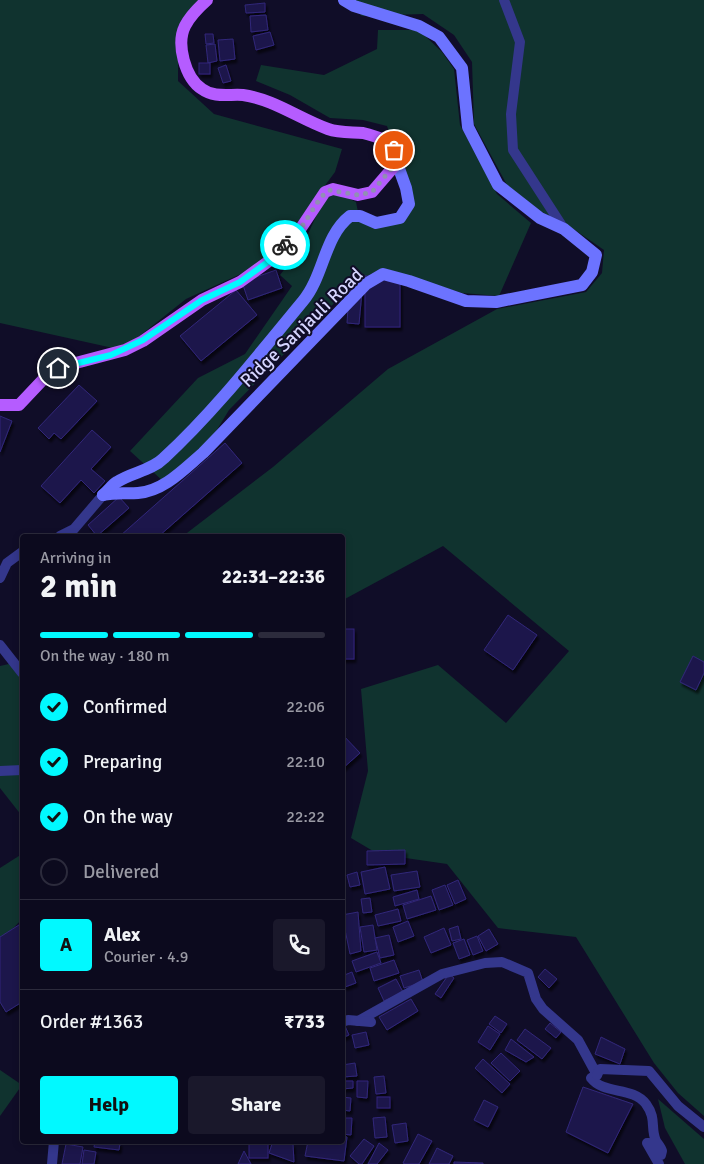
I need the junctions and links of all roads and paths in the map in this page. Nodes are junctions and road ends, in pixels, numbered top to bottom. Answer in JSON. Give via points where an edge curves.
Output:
{"nodes":[{"id":1,"x":207,"y":0,"type":"edge"},
{"id":2,"x":344,"y":0,"type":"edge"},
{"id":3,"x":504,"y":0,"type":"edge"},
{"id":4,"x":396,"y":163,"type":"junction"},
{"id":5,"x":564,"y":229,"type":"junction"},
{"id":6,"x":0,"y":404,"type":"edge"},
{"id":7,"x":103,"y":495,"type":"junction"},
{"id":8,"x":65,"y":534,"type":"edge"},
{"id":9,"x":20,"y":553,"type":"edge"},
{"id":10,"x":0,"y":578,"type":"edge"},
{"id":11,"x":0,"y":645,"type":"edge"},
{"id":12,"x":20,"y":670,"type":"edge"},
{"id":13,"x":20,"y":770,"type":"edge"},
{"id":14,"x":0,"y":771,"type":"edge"},
{"id":15,"x":358,"y":1021,"type":"junction"},
{"id":16,"x":345,"y":1022,"type":"edge"},
{"id":17,"x":371,"y":1022,"type":"dead end"},
{"id":18,"x":598,"y":1075,"type":"junction"},
{"id":19,"x":704,"y":1127,"type":"edge"},
{"id":20,"x":54,"y":1144,"type":"edge"},
{"id":21,"x":59,"y":1144,"type":"edge"},
{"id":22,"x":53,"y":1161,"type":"edge"},
{"id":23,"x":659,"y":1164,"type":"edge"}],
"edges":[{"from":1,"to":4,"type":"main road","via":[[184,28],[182,42],[188,73],[202,90],[213,94],[243,95],[270,103],[328,129],[388,141],[394,150]]},
{"from":2,"to":5,"type":"street","name":"Ridge Sanjauli Road","via":[[419,26],[439,37],[462,68],[468,127],[498,185],[540,218]]},
{"from":3,"to":5,"type":"street","via":[[520,42],[512,114],[513,150]]},
{"from":4,"to":6,"type":"main road","via":[[372,192],[358,195],[333,189],[325,192],[299,231],[269,261],[240,282],[202,300],[124,350],[54,369],[19,405]]},
{"from":4,"to":7,"type":"street","via":[[409,204],[400,218],[376,223],[360,216],[350,216],[339,224],[308,296],[257,356],[164,458],[147,470],[118,481]]},
{"from":5,"to":7,"type":"street","name":"Ridge Sanjauli Road","via":[[596,254],[592,272],[582,285],[514,299],[466,301],[383,274],[366,284],[180,473],[148,491]]},
{"from":7,"to":8,"type":"street","via":[[74,530]]},
{"from":9,"to":10,"type":"street","via":[[7,563]]},
{"from":11,"to":12,"type":"street"},
{"from":13,"to":14,"type":"street"},
{"from":15,"to":16,"type":"street"},
{"from":15,"to":17,"type":"street"},
{"from":15,"to":18,"type":"street","via":[[442,974],[502,962],[528,973],[543,1010],[578,1040]]},
{"from":18,"to":19,"type":"street","via":[[600,1069],[649,1071],[678,1106]]},
{"from":18,"to":23,"type":"street","via":[[591,1078],[596,1084],[621,1090],[644,1101],[654,1120],[661,1155],[647,1144]]},
{"from":20,"to":22,"type":"street"},
{"from":21,"to":22,"type":"street"}]}
